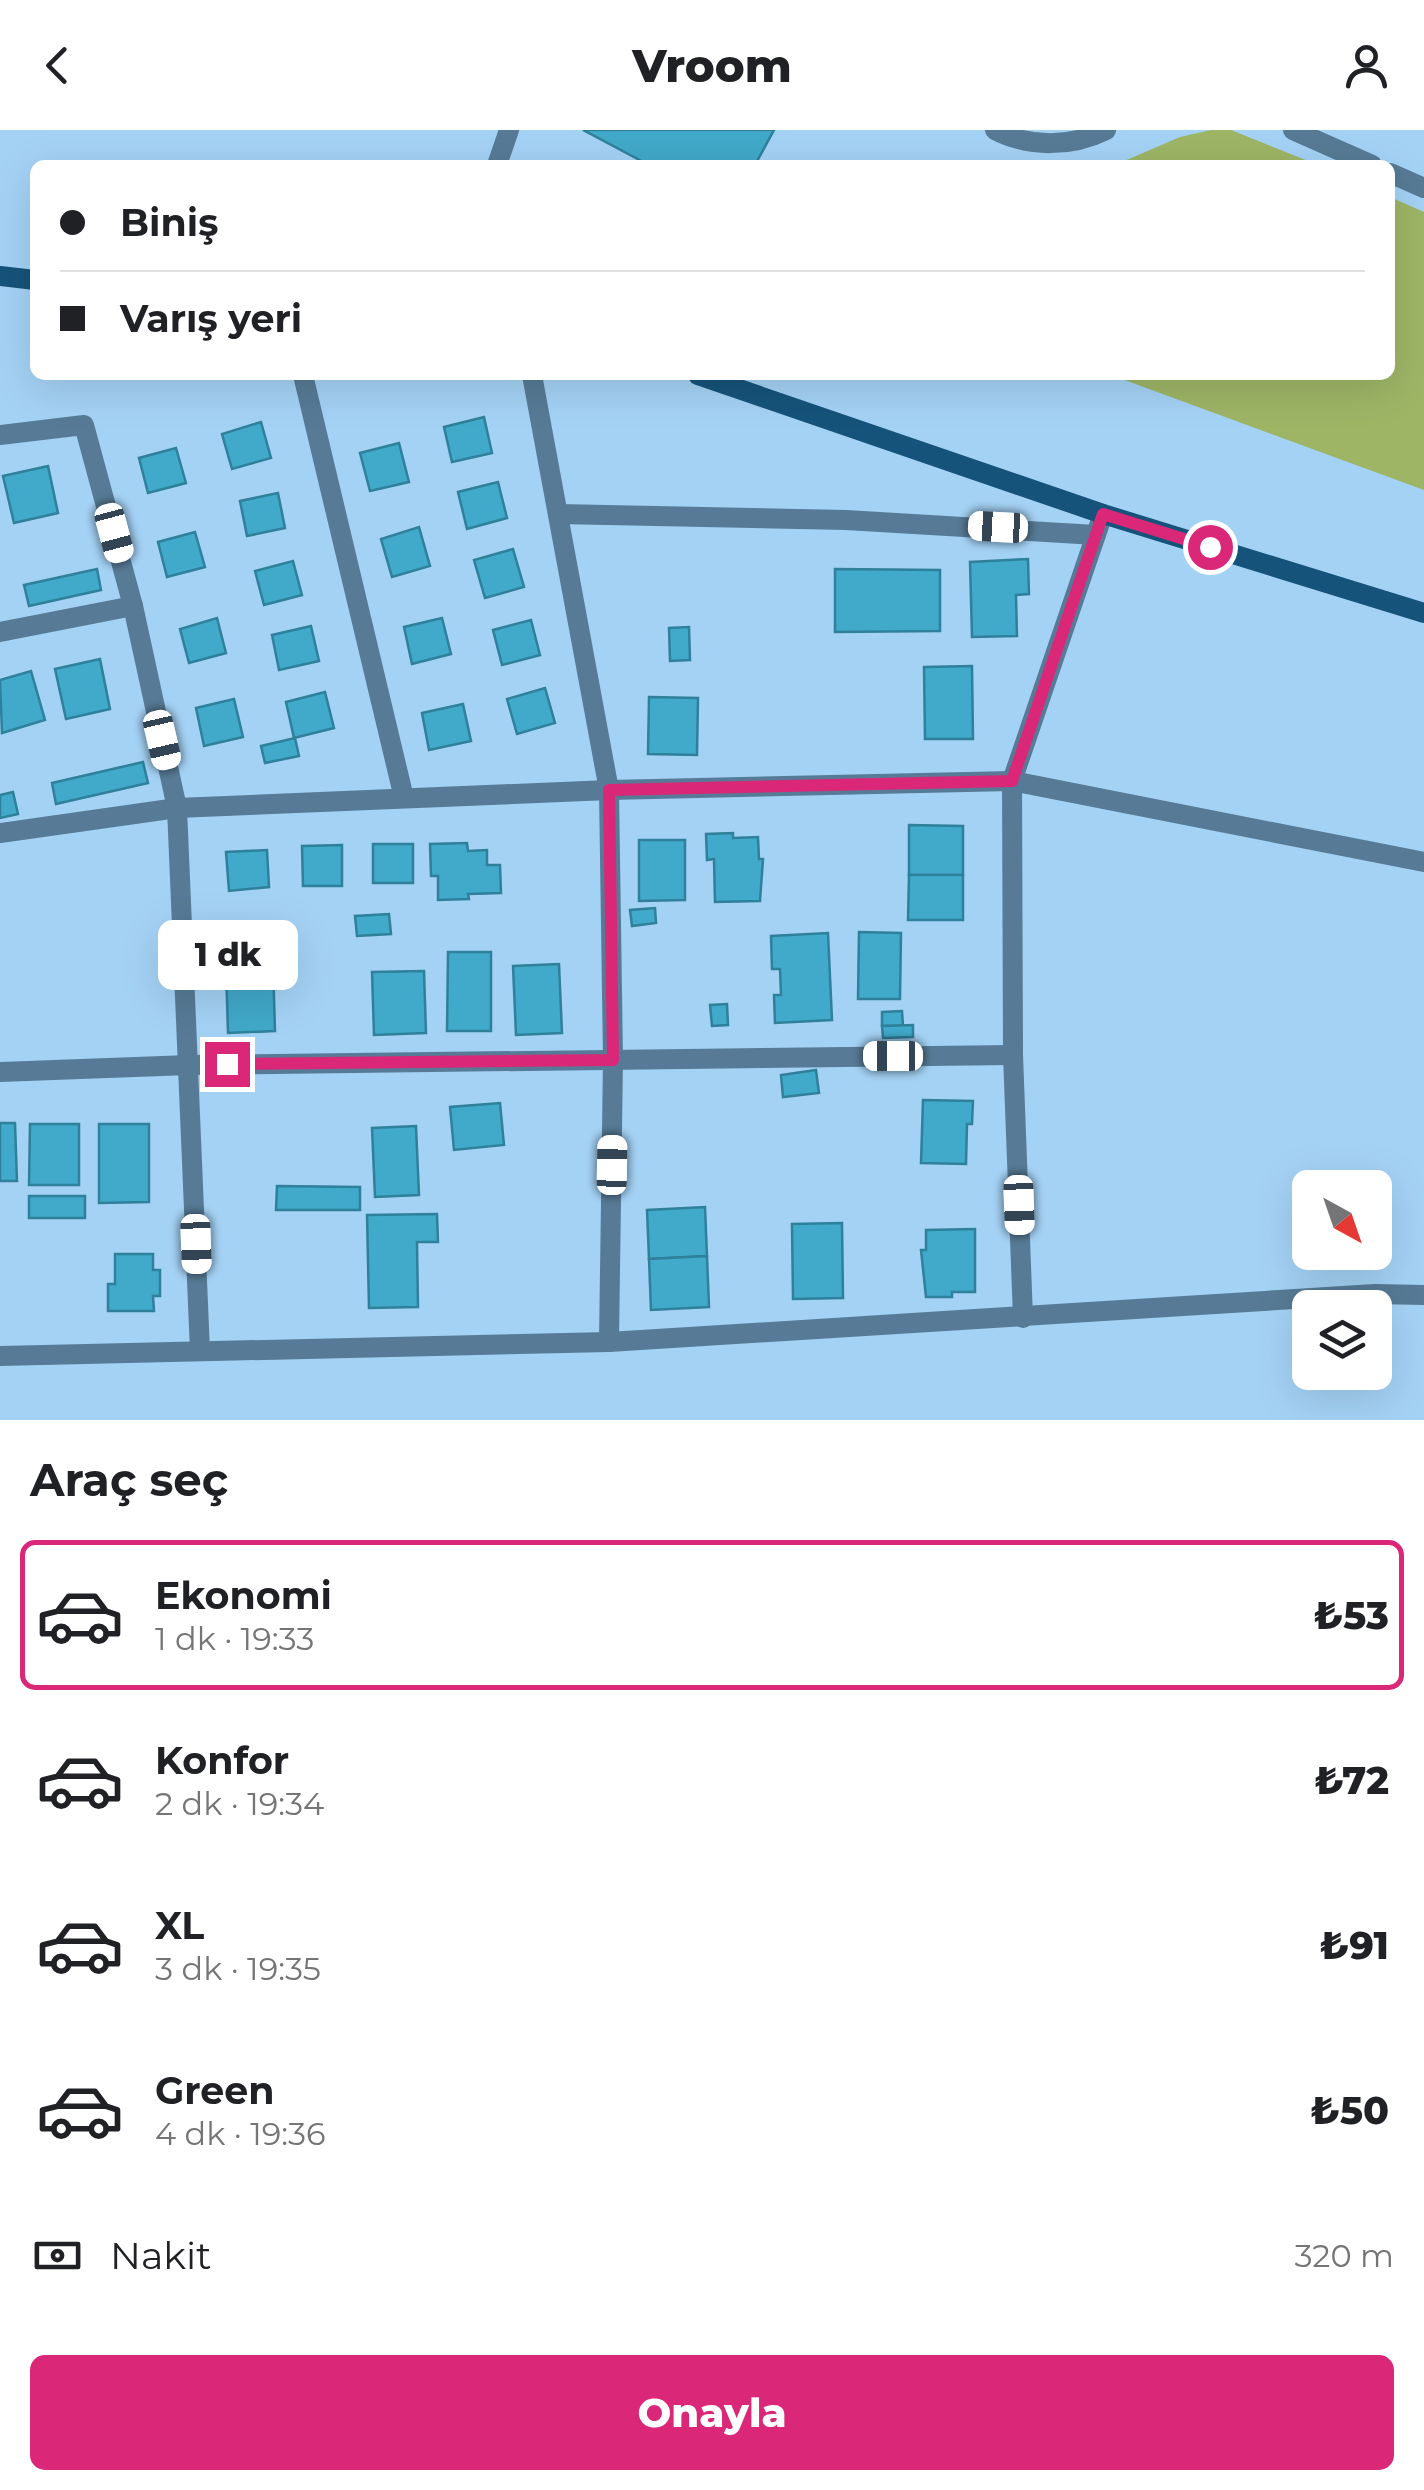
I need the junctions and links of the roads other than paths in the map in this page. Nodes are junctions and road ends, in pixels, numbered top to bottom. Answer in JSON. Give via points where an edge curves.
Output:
{"nodes":[{"id":1,"x":508,"y":130,"type":"edge"},
{"id":2,"x":996,"y":130,"type":"edge"},
{"id":3,"x":1106,"y":130,"type":"edge"},
{"id":4,"x":1293,"y":130,"type":"edge"},
{"id":5,"x":499,"y":160,"type":"edge"},
{"id":6,"x":1361,"y":160,"type":"edge"},
{"id":7,"x":1395,"y":175,"type":"edge"},
{"id":8,"x":1424,"y":188,"type":"edge"},
{"id":9,"x":0,"y":276,"type":"edge"},
{"id":10,"x":30,"y":279,"type":"edge"},
{"id":11,"x":304,"y":380,"type":"edge"},
{"id":12,"x":533,"y":380,"type":"edge"},
{"id":13,"x":713,"y":380,"type":"edge"},
{"id":14,"x":0,"y":435,"type":"edge"},
{"id":15,"x":558,"y":514,"type":"junction"},
{"id":16,"x":1103,"y":514,"type":"junction"},
{"id":17,"x":1096,"y":535,"type":"junction"},
{"id":18,"x":133,"y":606,"type":"junction"},
{"id":19,"x":1424,"y":613,"type":"edge"},
{"id":20,"x":0,"y":632,"type":"edge"},
{"id":21,"x":1012,"y":781,"type":"junction"},
{"id":22,"x":609,"y":790,"type":"junction"},
{"id":23,"x":404,"y":798,"type":"junction"},
{"id":24,"x":178,"y":808,"type":"junction"},
{"id":25,"x":0,"y":833,"type":"edge"},
{"id":26,"x":1424,"y":862,"type":"edge"},
{"id":27,"x":1013,"y":1055,"type":"junction"},
{"id":28,"x":613,"y":1060,"type":"junction"},
{"id":29,"x":188,"y":1064,"type":"junction"},
{"id":30,"x":0,"y":1072,"type":"edge"},
{"id":31,"x":1424,"y":1295,"type":"edge"},
{"id":32,"x":1023,"y":1318,"type":"junction"},
{"id":33,"x":609,"y":1342,"type":"junction"},
{"id":34,"x":200,"y":1351,"type":"junction"},
{"id":35,"x":0,"y":1356,"type":"edge"}],
"edges":[{"from":1,"to":5,"type":"street"},
{"from":2,"to":3,"type":"street","via":[[1045,143]]},
{"from":4,"to":6,"type":"street"},
{"from":7,"to":8,"type":"street"},
{"from":9,"to":10,"type":"main road"},
{"from":11,"to":23,"type":"street"},
{"from":12,"to":15,"type":"street"},
{"from":13,"to":16,"type":"main road"},
{"from":14,"to":18,"type":"street","via":[[84,425]]},
{"from":15,"to":17,"type":"street","via":[[846,520]]},
{"from":15,"to":22,"type":"street"},
{"from":16,"to":17,"type":"street"},
{"from":16,"to":19,"type":"main road"},
{"from":17,"to":21,"type":"street"},
{"from":18,"to":20,"type":"street"},
{"from":18,"to":24,"type":"street"},
{"from":21,"to":22,"type":"street"},
{"from":21,"to":26,"type":"street"},
{"from":21,"to":27,"type":"street"},
{"from":22,"to":23,"type":"street"},
{"from":22,"to":28,"type":"street"},
{"from":23,"to":24,"type":"street"},
{"from":24,"to":25,"type":"street"},
{"from":24,"to":29,"type":"street"},
{"from":27,"to":28,"type":"street"},
{"from":27,"to":32,"type":"street"},
{"from":28,"to":29,"type":"street"},
{"from":28,"to":33,"type":"street"},
{"from":29,"to":30,"type":"street"},
{"from":29,"to":34,"type":"street"},
{"from":31,"to":32,"type":"street"},
{"from":32,"to":33,"type":"street"},
{"from":33,"to":34,"type":"street"},
{"from":34,"to":35,"type":"street"}]}
